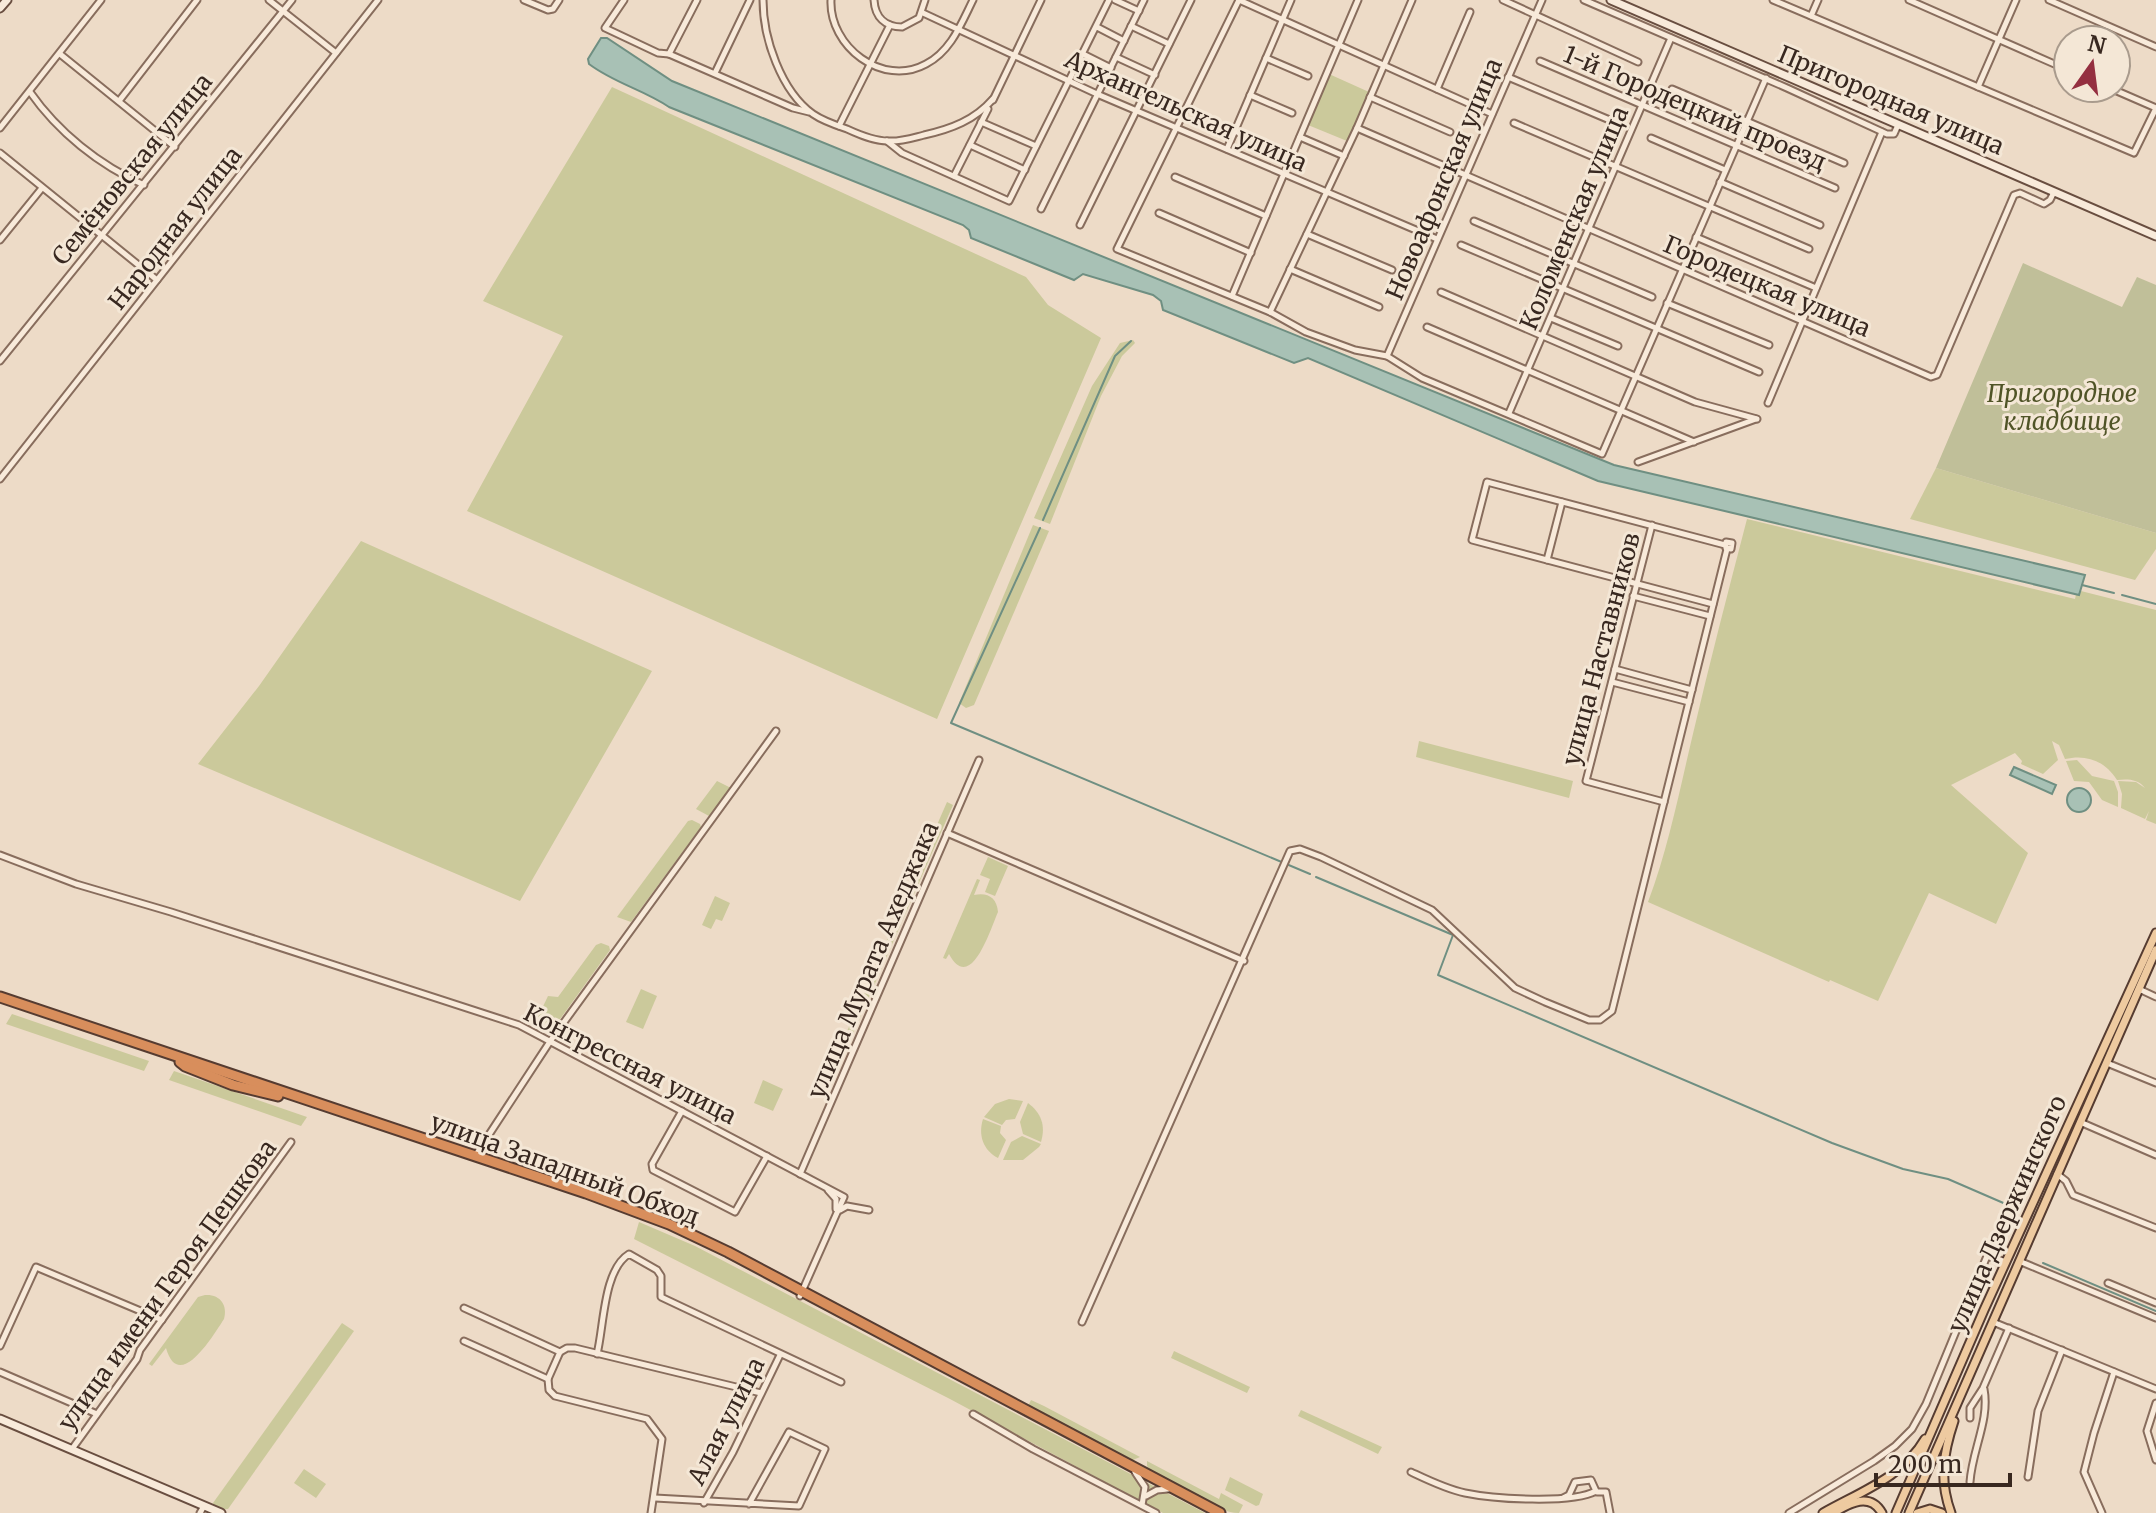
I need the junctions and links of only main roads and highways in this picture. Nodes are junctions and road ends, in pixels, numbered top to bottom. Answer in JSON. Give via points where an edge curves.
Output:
{"nodes":[{"id":1,"x":2156,"y":933,"type":"edge"},
{"id":2,"x":2156,"y":950,"type":"edge"},
{"id":3,"x":0,"y":999,"type":"edge"},
{"id":4,"x":801,"y":1294,"type":"junction"},
{"id":5,"x":1969,"y":1377,"type":"junction"},
{"id":6,"x":1945,"y":1402,"type":"junction"},
{"id":7,"x":1214,"y":1512,"type":"edge"},
{"id":8,"x":1823,"y":1513,"type":"edge"},
{"id":9,"x":1833,"y":1513,"type":"edge"},
{"id":10,"x":1882,"y":1513,"type":"edge"},
{"id":11,"x":1896,"y":1513,"type":"edge"},
{"id":12,"x":1909,"y":1513,"type":"edge"},
{"id":13,"x":1917,"y":1513,"type":"edge"},
{"id":14,"x":1942,"y":1513,"type":"edge"},
{"id":15,"x":1951,"y":1513,"type":"edge"}],
"edges":[{"from":1,"to":6,"type":"main road","name":"улица Дзержинского"},
{"from":2,"to":5,"type":"main road","name":"улица Дзержинского"},
{"from":3,"to":4,"type":"highway","name":"улица Западный Обход","via":[[563,1189],[703,1244]]},
{"from":3,"to":4,"type":"highway","name":"улица Западный Обход","via":[[669,1224]]},
{"from":4,"to":7,"type":"highway","name":"улица Западный Обход"},
{"from":4,"to":7,"type":"highway","name":"улица Западный Обход"},
{"from":5,"to":12,"type":"main road","name":"улица Дзержинского"},
{"from":5,"to":15,"type":"main road","via":[[1943,1465]]},
{"from":6,"to":8,"type":"main road","via":[[1919,1450],[1902,1469]]},
{"from":6,"to":11,"type":"main road","name":"улица Дзержинского"},
{"from":9,"to":10,"type":"main road","via":[[1862,1500],[1876,1504]]},
{"from":13,"to":14,"type":"main road"}]}
